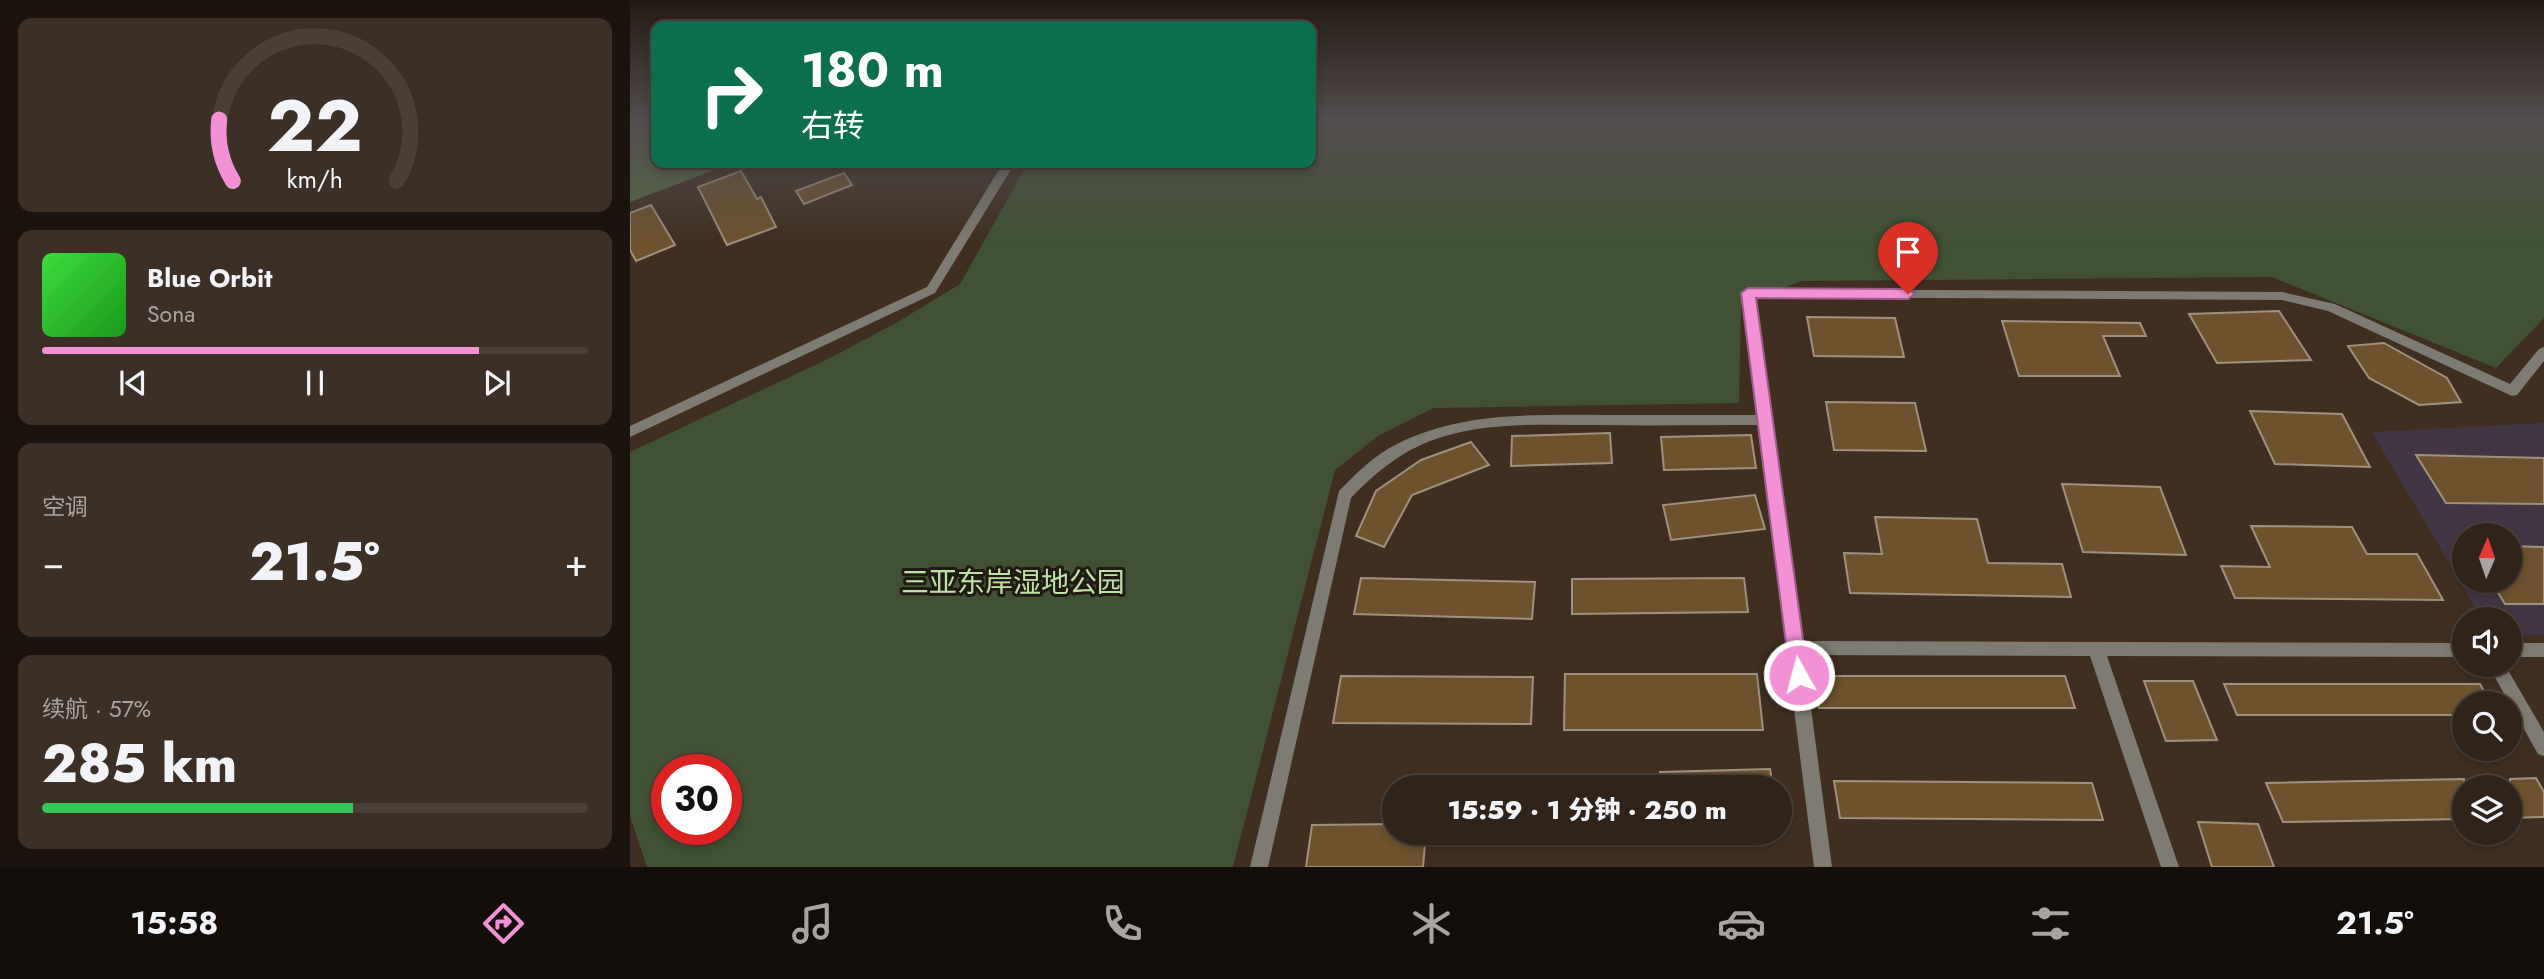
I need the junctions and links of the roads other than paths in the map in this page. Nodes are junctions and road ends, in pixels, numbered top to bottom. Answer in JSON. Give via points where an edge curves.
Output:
{"nodes":[{"id":1,"x":1006,"y":168,"type":"edge"},
{"id":2,"x":2544,"y":352,"type":"edge"},
{"id":3,"x":1764,"y":420,"type":"junction"},
{"id":4,"x":630,"y":432,"type":"edge"},
{"id":5,"x":1796,"y":648,"type":"junction"},
{"id":6,"x":2096,"y":649,"type":"junction"},
{"id":7,"x":2452,"y":650,"type":"edge"},
{"id":8,"x":2522,"y":650,"type":"edge"},
{"id":9,"x":2544,"y":650,"type":"edge"},
{"id":10,"x":2503,"y":677,"type":"edge"},
{"id":11,"x":2544,"y":748,"type":"edge"},
{"id":12,"x":1259,"y":867,"type":"edge"},
{"id":13,"x":1823,"y":867,"type":"edge"},
{"id":14,"x":2171,"y":867,"type":"edge"}],
"edges":[{"from":1,"to":4,"type":"street","via":[[931,290]]},
{"from":2,"to":3,"type":"street","via":[[2512,391],[2331,307],[2282,296],[1748,293]]},
{"from":3,"to":5,"type":"street"},
{"from":3,"to":12,"type":"street","via":[[1502,420],[1417,439],[1364,471],[1343,495]]},
{"from":5,"to":6,"type":"street"},
{"from":5,"to":13,"type":"street"},
{"from":6,"to":7,"type":"street"},
{"from":6,"to":14,"type":"street"},
{"from":8,"to":9,"type":"street"},
{"from":10,"to":11,"type":"street"}]}
